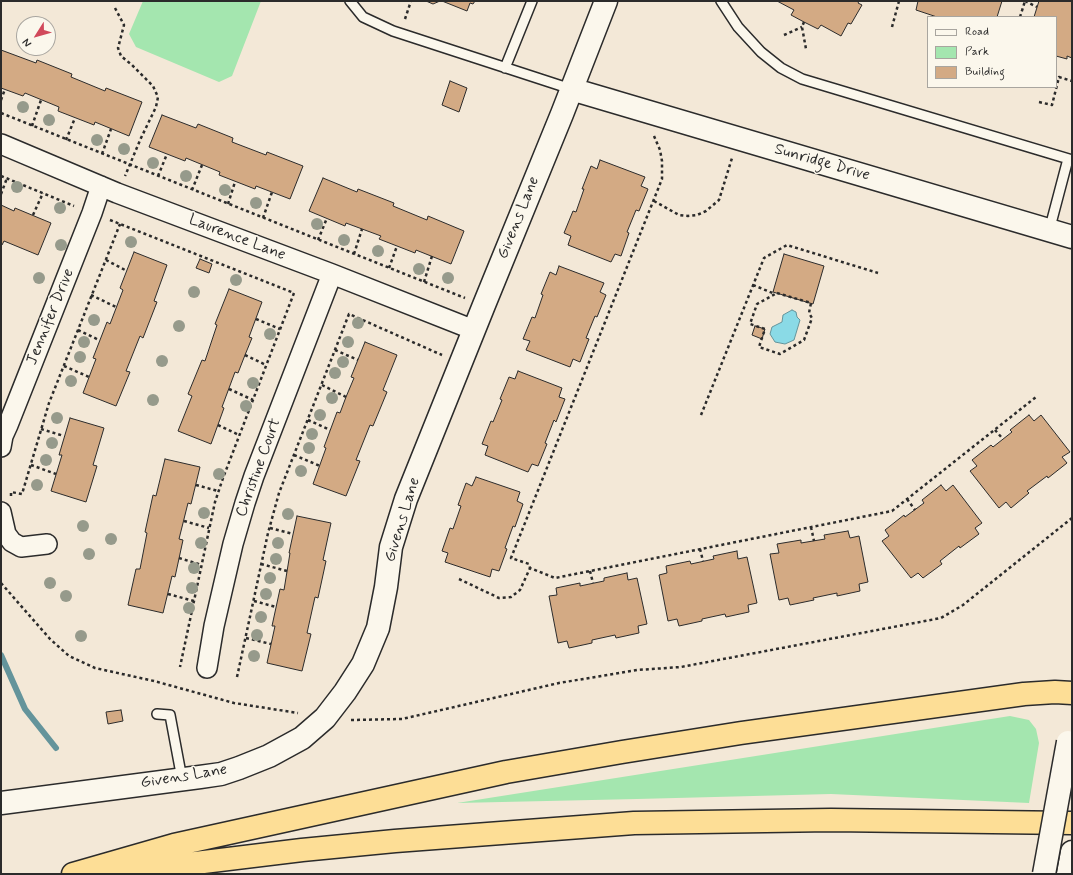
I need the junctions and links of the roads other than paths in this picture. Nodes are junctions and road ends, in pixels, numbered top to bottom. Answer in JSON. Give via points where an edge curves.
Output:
{"nodes":[{"id":1,"x":350,"y":1,"type":"edge"},
{"id":2,"x":532,"y":1,"type":"edge"},
{"id":3,"x":606,"y":1,"type":"edge"},
{"id":4,"x":721,"y":1,"type":"edge"},
{"id":5,"x":505,"y":68,"type":"junction"},
{"id":6,"x":571,"y":89,"type":"junction"},
{"id":7,"x":1,"y":144,"type":"edge"},
{"id":8,"x":1070,"y":160,"type":"edge"},
{"id":9,"x":101,"y":186,"type":"junction"},
{"id":10,"x":1049,"y":231,"type":"junction"},
{"id":11,"x":1071,"y":235,"type":"edge"},
{"id":12,"x":332,"y":274,"type":"junction"},
{"id":13,"x":474,"y":330,"type":"junction"},
{"id":14,"x":1,"y":447,"type":"edge"},
{"id":15,"x":6,"y":506,"type":"edge"},
{"id":16,"x":47,"y":544,"type":"dead end"},
{"id":17,"x":207,"y":668,"type":"dead end"},
{"id":18,"x":1072,"y":693,"type":"edge"},
{"id":19,"x":157,"y":714,"type":"dead end"},
{"id":20,"x":1070,"y":738,"type":"edge"},
{"id":21,"x":182,"y":779,"type":"junction"},
{"id":22,"x":1,"y":804,"type":"edge"},
{"id":23,"x":1072,"y":823,"type":"edge"},
{"id":24,"x":1072,"y":852,"type":"edge"},
{"id":25,"x":73,"y":874,"type":"edge"},
{"id":26,"x":110,"y":874,"type":"edge"},
{"id":27,"x":1044,"y":874,"type":"edge"},
{"id":28,"x":1068,"y":874,"type":"edge"}],
"edges":[{"from":1,"to":5,"type":"lane","via":[[363,17],[393,31]]},
{"from":2,"to":5,"type":"lane"},
{"from":3,"to":6,"type":"street","name":"Givens Lane"},
{"from":4,"to":8,"type":"lane","via":[[738,27],[761,52],[802,79]]},
{"from":5,"to":6,"type":"lane"},
{"from":6,"to":10,"type":"street","name":"Sunridge Drive"},
{"from":6,"to":13,"type":"street","name":"Givens Lane"},
{"from":7,"to":9,"type":"street","name":"Laurence Lane"},
{"from":8,"to":10,"type":"lane"},
{"from":9,"to":12,"type":"street","name":"Laurence Lane"},
{"from":9,"to":14,"type":"street","name":"Jennifer Drive"},
{"from":10,"to":11,"type":"street","name":"Sunridge Drive"},
{"from":12,"to":13,"type":"street","name":"Laurence Lane"},
{"from":12,"to":17,"type":"street","name":"Christine Court","via":[[245,503],[214,626]]},
{"from":13,"to":21,"type":"street","name":"Givens Lane","via":[[406,498],[391,547],[378,628],[363,664],[345,692],[325,718],[302,738],[269,756],[220,774]]},
{"from":15,"to":16,"type":"street","via":[[6,534],[10,541],[21,547]]},
{"from":18,"to":25,"type":"highway","via":[[1024,694],[765,729],[521,770],[174,845]]},
{"from":19,"to":21,"type":"lane","via":[[170,715]]},
{"from":20,"to":27,"type":"street","bridge":true},
{"from":21,"to":22,"type":"street","name":"Givens Lane"},
{"from":23,"to":26,"type":"highway","via":[[831,820],[634,823],[394,840]]},
{"from":24,"to":28,"type":"street"}]}
